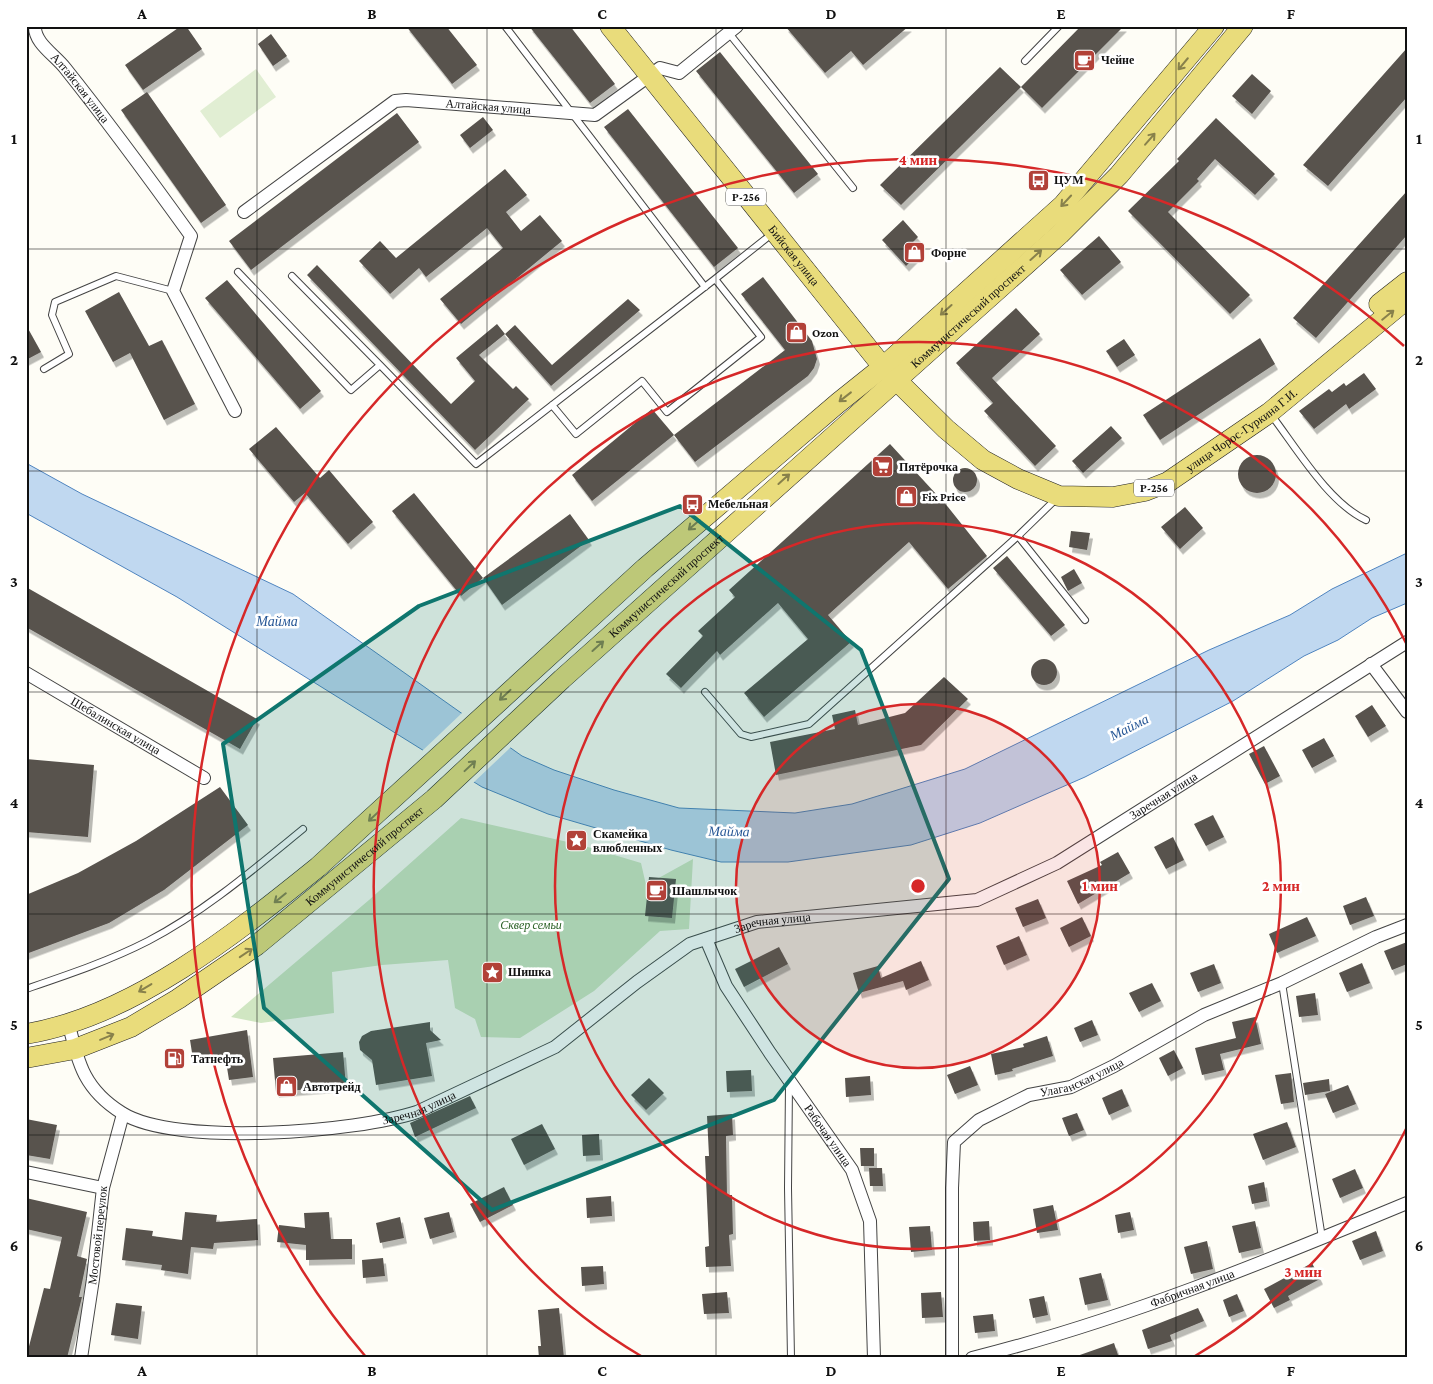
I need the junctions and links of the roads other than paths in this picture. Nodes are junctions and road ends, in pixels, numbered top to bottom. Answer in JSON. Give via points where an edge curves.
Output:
{"nodes":[{"id":1,"x":35,"y":26,"type":"edge"},
{"id":2,"x":505,"y":26,"type":"edge"},
{"id":3,"x":610,"y":26,"type":"edge"},
{"id":4,"x":627,"y":26,"type":"edge"},
{"id":5,"x":1060,"y":26,"type":"edge"},
{"id":6,"x":1214,"y":26,"type":"edge"},
{"id":7,"x":1243,"y":26,"type":"edge"},
{"id":8,"x":732,"y":29,"type":"edge"},
{"id":9,"x":1025,"y":61,"type":"dead end"},
{"id":10,"x":655,"y":72,"type":"junction"},
{"id":11,"x":571,"y":113,"type":"junction"},
{"id":12,"x":853,"y":188,"type":"dead end"},
{"id":13,"x":244,"y":212,"type":"dead end"},
{"id":14,"x":774,"y":232,"type":"junction"},
{"id":15,"x":238,"y":272,"type":"dead end"},
{"id":16,"x":292,"y":276,"type":"dead end"},
{"id":17,"x":715,"y":279,"type":"junction"},
{"id":18,"x":1407,"y":282,"type":"edge"},
{"id":19,"x":705,"y":287,"type":"junction"},
{"id":20,"x":173,"y":291,"type":"junction"},
{"id":21,"x":1407,"y":300,"type":"edge"},
{"id":22,"x":380,"y":364,"type":"junction"},
{"id":23,"x":44,"y":369,"type":"dead end"},
{"id":24,"x":894,"y":369,"type":"junction"},
{"id":25,"x":552,"y":405,"type":"junction"},
{"id":26,"x":235,"y":411,"type":"dead end"},
{"id":27,"x":1269,"y":413,"type":"junction"},
{"id":28,"x":1059,"y":496,"type":"junction"},
{"id":29,"x":1366,"y":520,"type":"dead end"},
{"id":30,"x":1018,"y":536,"type":"junction"},
{"id":31,"x":1085,"y":620,"type":"dead end"},
{"id":32,"x":1407,"y":642,"type":"edge"},
{"id":33,"x":1371,"y":664,"type":"junction"},
{"id":34,"x":26,"y":673,"type":"edge"},
{"id":35,"x":705,"y":692,"type":"dead end"},
{"id":36,"x":1407,"y":712,"type":"edge"},
{"id":37,"x":204,"y":778,"type":"dead end"},
{"id":38,"x":302,"y":829,"type":"dead end"},
{"id":39,"x":1407,"y":925,"type":"edge"},
{"id":40,"x":706,"y":939,"type":"junction"},
{"id":41,"x":1282,"y":983,"type":"junction"},
{"id":42,"x":26,"y":989,"type":"edge"},
{"id":43,"x":69,"y":1025,"type":"junction"},
{"id":44,"x":26,"y":1034,"type":"edge"},
{"id":45,"x":75,"y":1049,"type":"junction"},
{"id":46,"x":26,"y":1058,"type":"edge"},
{"id":47,"x":789,"y":1080,"type":"junction"},
{"id":48,"x":123,"y":1114,"type":"junction"},
{"id":49,"x":26,"y":1172,"type":"edge"},
{"id":50,"x":103,"y":1188,"type":"junction"},
{"id":51,"x":1407,"y":1203,"type":"edge"},
{"id":52,"x":1322,"y":1238,"type":"junction"},
{"id":53,"x":81,"y":1358,"type":"edge"},
{"id":54,"x":791,"y":1358,"type":"edge"},
{"id":55,"x":874,"y":1358,"type":"edge"},
{"id":56,"x":952,"y":1358,"type":"edge"},
{"id":57,"x":972,"y":1358,"type":"edge"}],
"edges":[{"from":1,"to":20,"type":"street","name":"Алтайская улица","via":[[37,40],[55,55],[103,116],[191,236]]},
{"from":2,"to":11,"type":"lane"},
{"from":3,"to":10,"type":"main road","name":"Бийская улица","number":"Р-256"},
{"from":4,"to":10,"type":"main road","name":"Бийская улица","number":"Р-256"},
{"from":5,"to":9,"type":"lane"},
{"from":6,"to":24,"type":"main road","name":"Коммунистический проспект","one_way":true,"via":[[1063,205]]},
{"from":24,"to":7,"type":"main road","name":"Коммунистический проспект","one_way":true,"via":[[1060,234],[1119,175]]},
{"from":8,"to":10,"type":"street","via":[[679,73]]},
{"from":8,"to":12,"type":"lane"},
{"from":10,"to":11,"type":"street","name":"Алтайская улица","via":[[595,115]]},
{"from":10,"to":14,"type":"main road","name":"Бийская улица","number":"Р-256"},
{"from":10,"to":24,"type":"main road","name":"Бийская улица","number":"Р-256"},
{"from":11,"to":13,"type":"street","name":"Алтайская улица","via":[[395,101]]},
{"from":11,"to":19,"type":"lane"},
{"from":14,"to":17,"type":"lane"},
{"from":14,"to":24,"type":"main road","name":"Бийская улица","number":"Р-256"},
{"from":15,"to":22,"type":"lane","via":[[351,390]]},
{"from":16,"to":22,"type":"lane"},
{"from":17,"to":19,"type":"lane"},
{"from":17,"to":25,"type":"lane","via":[[761,337],[667,412],[642,381],[576,434]]},
{"from":18,"to":24,"type":"main road","name":"улица Чорос-Гуркина Г.И.","number":"Р-256","via":[[1262,404],[1214,440],[1153,478],[1126,486],[1057,486],[992,454]]},
{"from":19,"to":25,"type":"lane"},
{"from":20,"to":23,"type":"lane","via":[[116,276],[55,302],[52,315],[69,354]]},
{"from":20,"to":26,"type":"street"},
{"from":27,"to":21,"type":"main road","name":"улица Чорос-Гуркина Г.И.","number":"Р-256","one_way":true},
{"from":22,"to":25,"type":"lane","via":[[476,464]]},
{"from":24,"to":28,"type":"main road","name":"улица Чорос-Гуркина Г.И.","number":"Р-256","via":[[946,429],[983,460]]},
{"from":24,"to":43,"type":"main road","name":"Коммунистический проспект","one_way":true,"via":[[704,516],[318,867],[264,910],[190,962],[128,998]]},
{"from":45,"to":24,"type":"main road","name":"Коммунистический проспект","one_way":true,"via":[[131,1027],[257,945],[434,799]]},
{"from":27,"to":28,"type":"main road","name":"улица Чорос-Гуркина Г.И.","number":"Р-256","via":[[1182,474],[1156,488],[1113,497]]},
{"from":27,"to":29,"type":"lane","via":[[1335,498],[1352,514]]},
{"from":28,"to":30,"type":"lane"},
{"from":30,"to":31,"type":"lane"},
{"from":30,"to":35,"type":"lane","via":[[809,724],[745,737]]},
{"from":32,"to":33,"type":"street","name":"Заречная улица"},
{"from":33,"to":36,"type":"street"},
{"from":33,"to":40,"type":"street","name":"Заречная улица","via":[[1057,863],[977,900],[757,922]]},
{"from":34,"to":37,"type":"street","name":"Шебалинская улица"},
{"from":38,"to":42,"type":"lane","via":[[243,879],[149,941]]},
{"from":39,"to":41,"type":"street","name":"Улаганская улица"},
{"from":40,"to":47,"type":"street","name":"Рабочая улица","via":[[726,986]]},
{"from":40,"to":48,"type":"street","name":"Заречная улица","via":[[690,944],[555,1047],[396,1119],[263,1132],[207,1132],[162,1127]]},
{"from":41,"to":52,"type":"lane"},
{"from":41,"to":56,"type":"street","name":"Улаганская улица","via":[[1204,1015],[1071,1087],[1029,1096],[995,1112],[979,1120],[954,1142]]},
{"from":43,"to":44,"type":"main road","name":"Коммунистический проспект"},
{"from":43,"to":45,"type":"street","name":"Заречная улица"},
{"from":45,"to":46,"type":"main road","name":"Коммунистический проспект"},
{"from":45,"to":48,"type":"street","name":"Заречная улица","via":[[85,1078],[103,1099]]},
{"from":47,"to":54,"type":"lane"},
{"from":47,"to":55,"type":"street","name":"Рабочая улица","via":[[852,1170],[870,1220]]},
{"from":48,"to":50,"type":"street","name":"Мостовой переулок"},
{"from":49,"to":50,"type":"street"},
{"from":50,"to":53,"type":"street","name":"Мостовой переулок"},
{"from":51,"to":52,"type":"street","name":"Фабричная улица"},
{"from":52,"to":57,"type":"street","name":"Фабричная улица","via":[[1205,1284],[1034,1342]]}]}
